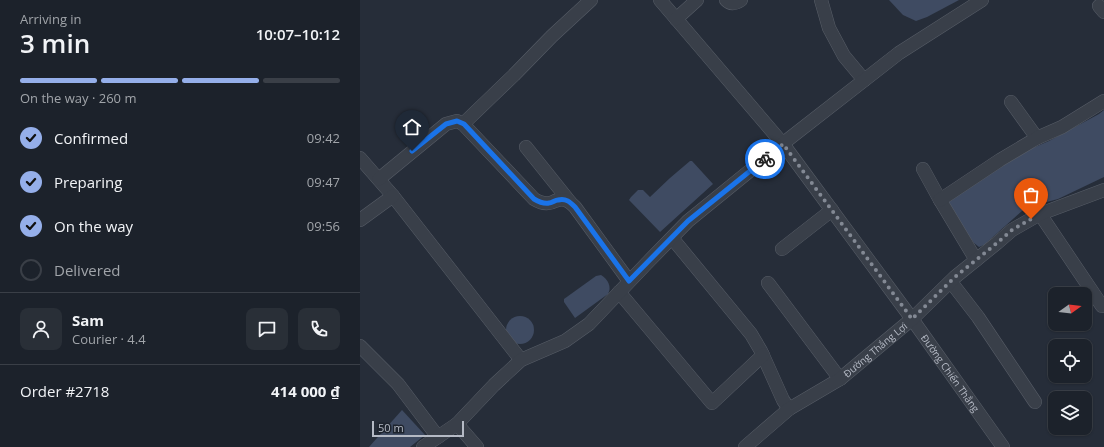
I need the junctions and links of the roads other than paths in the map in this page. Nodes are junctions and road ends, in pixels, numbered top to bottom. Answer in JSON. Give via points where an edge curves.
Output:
{"nodes":[{"id":1,"x":591,"y":0,"type":"edge"},
{"id":2,"x":660,"y":0,"type":"edge"},
{"id":3,"x":697,"y":0,"type":"edge"},
{"id":4,"x":726,"y":0,"type":"edge"},
{"id":5,"x":741,"y":0,"type":"edge"},
{"id":6,"x":821,"y":0,"type":"edge"},
{"id":7,"x":982,"y":0,"type":"edge"},
{"id":8,"x":676,"y":19,"type":"junction"},
{"id":9,"x":864,"y":80,"type":"junction"},
{"id":10,"x":1104,"y":101,"type":"edge"},
{"id":11,"x":1011,"y":102,"type":"dead end"},
{"id":12,"x":464,"y":124,"type":"junction"},
{"id":13,"x":1037,"y":138,"type":"junction"},
{"id":14,"x":783,"y":144,"type":"junction"},
{"id":15,"x":526,"y":147,"type":"dead end"},
{"id":16,"x":360,"y":158,"type":"edge"},
{"id":17,"x":923,"y":169,"type":"dead end"},
{"id":18,"x":379,"y":179,"type":"junction"},
{"id":19,"x":1104,"y":190,"type":"edge"},
{"id":20,"x":393,"y":196,"type":"junction"},
{"id":21,"x":940,"y":200,"type":"junction"},
{"id":22,"x":570,"y":202,"type":"junction"},
{"id":23,"x":832,"y":210,"type":"junction"},
{"id":24,"x":1040,"y":214,"type":"junction"},
{"id":25,"x":360,"y":220,"type":"edge"},
{"id":26,"x":672,"y":238,"type":"junction"},
{"id":27,"x":782,"y":249,"type":"dead end"},
{"id":28,"x":976,"y":260,"type":"junction"},
{"id":29,"x":629,"y":281,"type":"junction"},
{"id":30,"x":951,"y":282,"type":"junction"},
{"id":31,"x":768,"y":283,"type":"dead end"},
{"id":32,"x":619,"y":292,"type":"junction"},
{"id":33,"x":1102,"y":306,"type":"dead end"},
{"id":34,"x":912,"y":319,"type":"junction"},
{"id":35,"x":360,"y":346,"type":"edge"},
{"id":36,"x":762,"y":355,"type":"junction"},
{"id":37,"x":521,"y":360,"type":"junction"},
{"id":38,"x":840,"y":379,"type":"junction"},
{"id":39,"x":1035,"y":402,"type":"dead end"},
{"id":40,"x":789,"y":409,"type":"junction"},
{"id":41,"x":458,"y":424,"type":"junction"},
{"id":42,"x":438,"y":437,"type":"junction"},
{"id":43,"x":423,"y":447,"type":"edge"},
{"id":44,"x":477,"y":447,"type":"edge"},
{"id":45,"x":745,"y":447,"type":"edge"},
{"id":46,"x":1003,"y":447,"type":"edge"}],
"edges":[{"from":1,"to":12,"type":"street"},
{"from":2,"to":8,"type":"street","name":"Đường Chiến Thắng"},
{"from":3,"to":8,"type":"street"},
{"from":4,"to":5,"type":"street","via":[[732,4]]},
{"from":6,"to":9,"type":"street","via":[[829,28],[844,56]]},
{"from":7,"to":9,"type":"street","via":[[899,53]]},
{"from":8,"to":14,"type":"street","name":"Đường Chiến Thắng"},
{"from":9,"to":14,"type":"street"},
{"from":10,"to":13,"type":"street","via":[[1062,127]]},
{"from":11,"to":13,"type":"street"},
{"from":12,"to":18,"type":"street","via":[[457,121],[446,124]]},
{"from":12,"to":22,"type":"street","via":[[534,199],[549,204],[559,199]]},
{"from":13,"to":21,"type":"street"},
{"from":14,"to":23,"type":"street","name":"Đường Chiến Thắng"},
{"from":14,"to":26,"type":"street","via":[[688,221]]},
{"from":15,"to":22,"type":"street"},
{"from":16,"to":18,"type":"street"},
{"from":17,"to":21,"type":"street"},
{"from":18,"to":20,"type":"street"},
{"from":19,"to":24,"type":"street","name":"Đường Thắng Lợi"},
{"from":20,"to":25,"type":"street"},
{"from":20,"to":37,"type":"street"},
{"from":21,"to":28,"type":"street"},
{"from":22,"to":29,"type":"street"},
{"from":23,"to":27,"type":"street"},
{"from":23,"to":34,"type":"street","name":"Đường Chiến Thắng"},
{"from":24,"to":28,"type":"street","name":"Đường Thắng Lợi","via":[[1012,230]]},
{"from":24,"to":33,"type":"street"},
{"from":26,"to":29,"type":"street"},
{"from":26,"to":36,"type":"street","via":[[751,334]]},
{"from":28,"to":30,"type":"street","name":"Đường Thắng Lợi"},
{"from":29,"to":32,"type":"street"},
{"from":30,"to":34,"type":"street","name":"Đường Thắng Lợi"},
{"from":30,"to":39,"type":"street","via":[[978,317]]},
{"from":31,"to":38,"type":"street"},
{"from":32,"to":36,"type":"street","via":[[712,403]]},
{"from":32,"to":37,"type":"street","via":[[578,333]]},
{"from":34,"to":38,"type":"street","name":"Đường Thắng Lợi"},
{"from":34,"to":46,"type":"street","name":"Đường Chiến Thắng"},
{"from":35,"to":42,"type":"street","via":[[398,384]]},
{"from":36,"to":40,"type":"street"},
{"from":37,"to":41,"type":"street"},
{"from":38,"to":40,"type":"street","name":"Đường Thắng Lợi"},
{"from":40,"to":45,"type":"street","name":"Đường Thắng Lợi"},
{"from":41,"to":42,"type":"street"},
{"from":41,"to":44,"type":"street"},
{"from":42,"to":43,"type":"street"}]}
